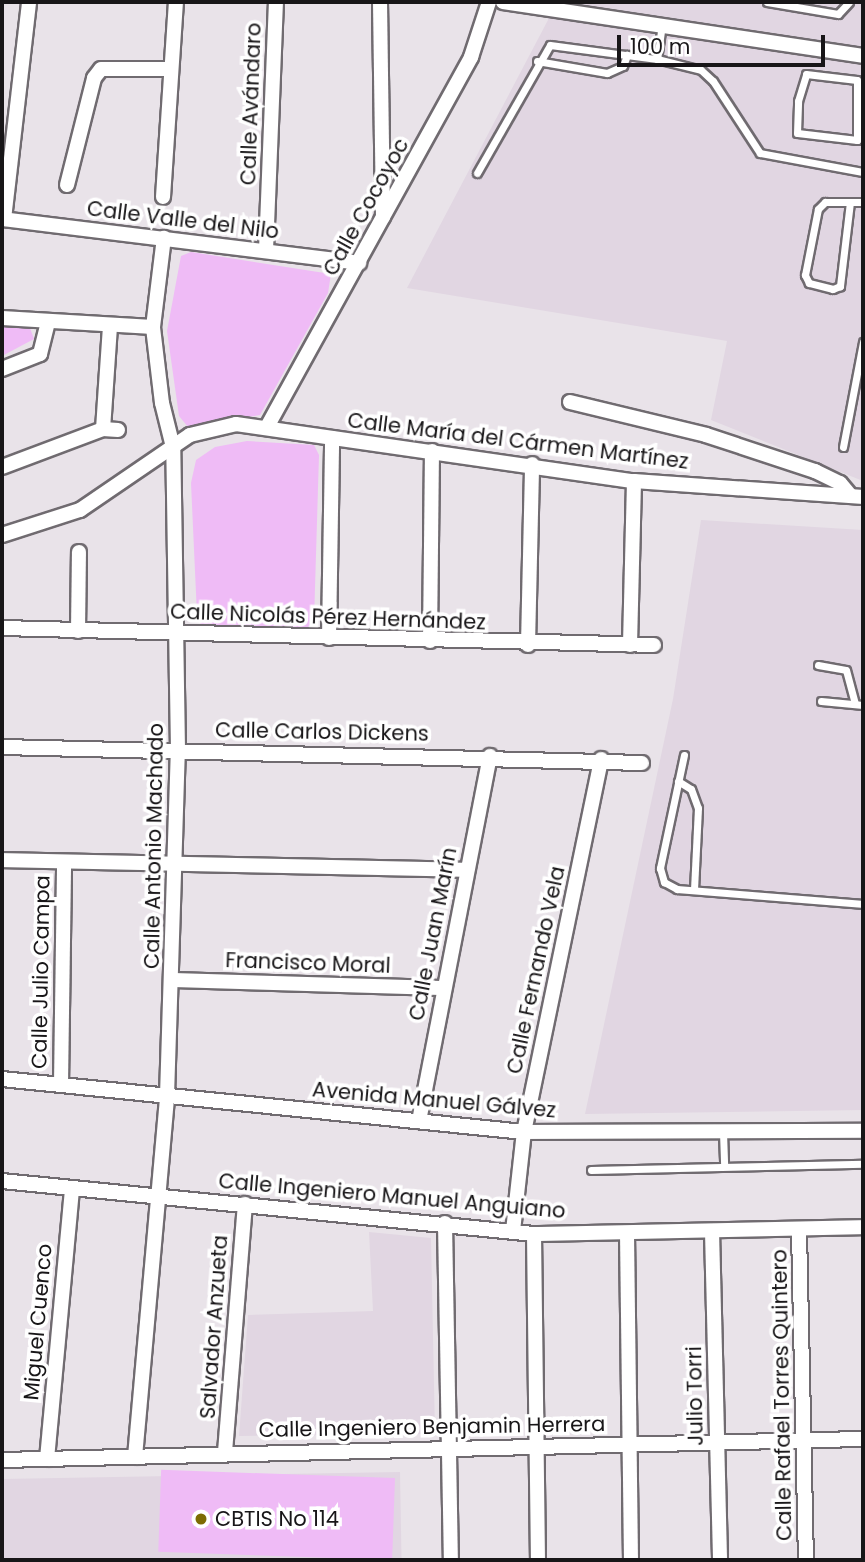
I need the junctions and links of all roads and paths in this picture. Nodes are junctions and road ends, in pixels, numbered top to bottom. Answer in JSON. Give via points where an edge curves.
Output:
{"nodes":[{"id":1,"x":29,"y":2,"type":"edge"},
{"id":2,"x":176,"y":2,"type":"edge"},
{"id":3,"x":276,"y":2,"type":"edge"},
{"id":4,"x":380,"y":2,"type":"edge"},
{"id":5,"x":489,"y":2,"type":"edge"},
{"id":6,"x":503,"y":2,"type":"edge"},
{"id":7,"x":766,"y":2,"type":"edge"},
{"id":8,"x":849,"y":2,"type":"edge"},
{"id":9,"x":558,"y":5,"type":"edge"},
{"id":10,"x":581,"y":7,"type":"edge"},
{"id":11,"x":662,"y":24,"type":"junction"},
{"id":12,"x":627,"y":55,"type":"junction"},
{"id":13,"x":863,"y":56,"type":"edge"},
{"id":14,"x":657,"y":59,"type":"junction"},
{"id":15,"x":537,"y":61,"type":"junction"},
{"id":16,"x":170,"y":69,"type":"junction"},
{"id":17,"x":860,"y":141,"type":"edge"},
{"id":18,"x":863,"y":172,"type":"edge"},
{"id":19,"x":477,"y":173,"type":"dead end"},
{"id":20,"x":67,"y":185,"type":"dead end"},
{"id":21,"x":163,"y":197,"type":"dead end"},
{"id":22,"x":850,"y":202,"type":"junction"},
{"id":23,"x":863,"y":202,"type":"edge"},
{"id":24,"x":383,"y":218,"type":"junction"},
{"id":25,"x":3,"y":219,"type":"edge"},
{"id":26,"x":164,"y":238,"type":"junction"},
{"id":27,"x":266,"y":250,"type":"junction"},
{"id":28,"x":359,"y":263,"type":"junction"},
{"id":29,"x":2,"y":318,"type":"edge"},
{"id":30,"x":48,"y":323,"type":"junction"},
{"id":31,"x":110,"y":327,"type":"junction"},
{"id":32,"x":153,"y":327,"type":"junction"},
{"id":33,"x":863,"y":342,"type":"edge"},
{"id":34,"x":2,"y":369,"type":"edge"},
{"id":35,"x":570,"y":402,"type":"dead end"},
{"id":36,"x":267,"y":427,"type":"junction"},
{"id":37,"x":332,"y":439,"type":"junction"},
{"id":38,"x":173,"y":447,"type":"junction"},
{"id":39,"x":843,"y":447,"type":"dead end"},
{"id":40,"x":432,"y":451,"type":"junction"},
{"id":41,"x":532,"y":464,"type":"junction"},
{"id":42,"x":2,"y":467,"type":"edge"},
{"id":43,"x":634,"y":481,"type":"junction"},
{"id":44,"x":857,"y":497,"type":"edge"},
{"id":45,"x":2,"y":535,"type":"edge"},
{"id":46,"x":79,"y":552,"type":"dead end"},
{"id":47,"x":2,"y":628,"type":"edge"},
{"id":48,"x":78,"y":631,"type":"junction"},
{"id":49,"x":177,"y":633,"type":"junction"},
{"id":50,"x":329,"y":638,"type":"junction"},
{"id":51,"x":430,"y":641,"type":"junction"},
{"id":52,"x":528,"y":645,"type":"junction"},
{"id":53,"x":630,"y":645,"type":"junction"},
{"id":54,"x":654,"y":645,"type":"dead end"},
{"id":55,"x":818,"y":665,"type":"dead end"},
{"id":56,"x":821,"y":701,"type":"dead end"},
{"id":57,"x":859,"y":704,"type":"edge"},
{"id":58,"x":2,"y":747,"type":"edge"},
{"id":59,"x":178,"y":750,"type":"junction"},
{"id":60,"x":684,"y":755,"type":"dead end"},
{"id":61,"x":490,"y":756,"type":"junction"},
{"id":62,"x":601,"y":759,"type":"junction"},
{"id":63,"x":642,"y":763,"type":"dead end"},
{"id":64,"x":678,"y":781,"type":"junction"},
{"id":65,"x":2,"y":860,"type":"edge"},
{"id":66,"x":64,"y":862,"type":"junction"},
{"id":67,"x":175,"y":863,"type":"junction"},
{"id":68,"x":467,"y":870,"type":"junction"},
{"id":69,"x":694,"y":890,"type":"junction"},
{"id":70,"x":863,"y":904,"type":"edge"},
{"id":71,"x":172,"y":980,"type":"junction"},
{"id":72,"x":442,"y":988,"type":"junction"},
{"id":73,"x":2,"y":1079,"type":"edge"},
{"id":74,"x":61,"y":1084,"type":"junction"},
{"id":75,"x":167,"y":1096,"type":"junction"},
{"id":76,"x":419,"y":1121,"type":"junction"},
{"id":77,"x":863,"y":1131,"type":"edge"},
{"id":78,"x":524,"y":1132,"type":"junction"},
{"id":79,"x":723,"y":1132,"type":"junction"},
{"id":80,"x":724,"y":1164,"type":"junction"},
{"id":81,"x":863,"y":1164,"type":"edge"},
{"id":82,"x":591,"y":1170,"type":"dead end"},
{"id":83,"x":2,"y":1181,"type":"edge"},
{"id":84,"x":72,"y":1189,"type":"junction"},
{"id":85,"x":161,"y":1195,"type":"junction"},
{"id":86,"x":244,"y":1204,"type":"junction"},
{"id":87,"x":445,"y":1223,"type":"junction"},
{"id":88,"x":863,"y":1227,"type":"edge"},
{"id":89,"x":799,"y":1229,"type":"junction"},
{"id":90,"x":513,"y":1231,"type":"junction"},
{"id":91,"x":712,"y":1231,"type":"junction"},
{"id":92,"x":627,"y":1233,"type":"junction"},
{"id":93,"x":534,"y":1234,"type":"junction"},
{"id":94,"x":863,"y":1439,"type":"edge"},
{"id":95,"x":804,"y":1441,"type":"junction"},
{"id":96,"x":717,"y":1442,"type":"junction"},
{"id":97,"x":629,"y":1445,"type":"junction"},
{"id":98,"x":447,"y":1447,"type":"junction"},
{"id":99,"x":537,"y":1447,"type":"junction"},
{"id":100,"x":225,"y":1452,"type":"junction"},
{"id":101,"x":135,"y":1457,"type":"junction"},
{"id":102,"x":47,"y":1459,"type":"junction"},
{"id":103,"x":2,"y":1460,"type":"edge"},
{"id":104,"x":451,"y":1560,"type":"edge"},
{"id":105,"x":538,"y":1560,"type":"edge"},
{"id":106,"x":631,"y":1560,"type":"edge"},
{"id":107,"x":720,"y":1560,"type":"edge"},
{"id":108,"x":806,"y":1560,"type":"edge"}],
"edges":[{"from":1,"to":25,"type":"street"},
{"from":2,"to":16,"type":"street"},
{"from":3,"to":27,"type":"street","name":"Calle Avándaro"},
{"from":4,"to":24,"type":"street"},
{"from":5,"to":24,"type":"street","name":"Calle Cocoyoc","via":[[471,57]]},
{"from":6,"to":9,"type":"street"},
{"from":7,"to":8,"type":"lane","via":[[838,14]]},
{"from":9,"to":10,"type":"street"},
{"from":10,"to":11,"type":"street"},
{"from":11,"to":13,"type":"street"},
{"from":11,"to":14,"type":"lane"},
{"from":12,"to":14,"type":"lane"},
{"from":12,"to":15,"type":"lane","via":[[556,43],[545,48]]},
{"from":12,"to":15,"type":"lane","via":[[623,66],[607,73]]},
{"from":14,"to":18,"type":"lane","via":[[701,70],[760,153]]},
{"from":15,"to":19,"type":"lane"},
{"from":16,"to":20,"type":"street","via":[[123,65],[101,69],[94,78]]},
{"from":16,"to":21,"type":"street"},
{"from":17,"to":17,"type":"lane","via":[[797,133],[804,75],[858,80]]},
{"from":22,"to":22,"type":"lane","via":[[825,202],[818,209],[805,275],[809,283],[833,289],[840,286]]},
{"from":22,"to":23,"type":"lane"},
{"from":24,"to":28,"type":"street","name":"Calle Cocoyoc"},
{"from":25,"to":26,"type":"street","name":"Calle Valle del Nilo"},
{"from":26,"to":27,"type":"street","name":"Calle Valle del Nilo"},
{"from":26,"to":32,"type":"street","name":"Calle Antonio Machado"},
{"from":27,"to":28,"type":"street","name":"Calle Valle del Nilo"},
{"from":28,"to":36,"type":"street","name":"Calle Cocoyoc"},
{"from":29,"to":30,"type":"street"},
{"from":30,"to":31,"type":"street"},
{"from":30,"to":34,"type":"street","via":[[40,354]]},
{"from":31,"to":32,"type":"street"},
{"from":31,"to":42,"type":"street","via":[[110,430]]},
{"from":32,"to":38,"type":"street","name":"Calle Antonio Machado","via":[[162,403]]},
{"from":33,"to":39,"type":"lane"},
{"from":35,"to":44,"type":"street","via":[[706,435],[815,471]]},
{"from":36,"to":37,"type":"street","name":"Calle María del Cármen Martínez"},
{"from":36,"to":38,"type":"street","name":"Calle María del Cármen Martínez","via":[[214,428],[190,435]]},
{"from":37,"to":40,"type":"street","name":"Calle María del Cármen Martínez"},
{"from":37,"to":50,"type":"street"},
{"from":38,"to":45,"type":"street","name":"Calle María del Cármen Martínez","via":[[80,510]]},
{"from":38,"to":49,"type":"street","name":"Calle Antonio Machado"},
{"from":40,"to":41,"type":"street","name":"Calle María del Cármen Martínez"},
{"from":40,"to":51,"type":"street"},
{"from":41,"to":43,"type":"street","name":"Calle María del Cármen Martínez"},
{"from":41,"to":52,"type":"street"},
{"from":43,"to":44,"type":"street","name":"Calle María del Cármen Martínez"},
{"from":43,"to":53,"type":"street"},
{"from":46,"to":48,"type":"street"},
{"from":47,"to":48,"type":"street","name":"Calle Nicolás Pérez Hernández"},
{"from":48,"to":49,"type":"street","name":"Calle Nicolás Pérez Hernández"},
{"from":49,"to":50,"type":"street","name":"Calle Nicolás Pérez Hernández"},
{"from":49,"to":59,"type":"street","name":"Calle Antonio Machado"},
{"from":50,"to":51,"type":"street","name":"Calle Nicolás Pérez Hernández"},
{"from":51,"to":52,"type":"street","name":"Calle Nicolás Pérez Hernández"},
{"from":52,"to":53,"type":"street","name":"Calle Nicolás Pérez Hernández"},
{"from":53,"to":54,"type":"street","name":"Calle Nicolás Pérez Hernández"},
{"from":55,"to":57,"type":"lane","via":[[846,670]]},
{"from":56,"to":57,"type":"lane"},
{"from":58,"to":59,"type":"street","name":"Calle Carlos Dickens"},
{"from":59,"to":61,"type":"street","name":"Calle Carlos Dickens"},
{"from":59,"to":67,"type":"street","name":"Calle Antonio Machado"},
{"from":60,"to":64,"type":"lane"},
{"from":61,"to":62,"type":"street","name":"Calle Carlos Dickens"},
{"from":61,"to":68,"type":"street","name":"Calle Juan Marín"},
{"from":62,"to":63,"type":"street","name":"Calle Carlos Dickens"},
{"from":62,"to":78,"type":"street","name":"Calle Fernando Vela"},
{"from":64,"to":69,"type":"lane","via":[[691,789],[698,808]]},
{"from":64,"to":69,"type":"lane","via":[[661,876],[669,886]]},
{"from":65,"to":66,"type":"street"},
{"from":66,"to":67,"type":"street"},
{"from":66,"to":74,"type":"street","name":"Calle Julio Campa"},
{"from":67,"to":68,"type":"street"},
{"from":67,"to":71,"type":"street","name":"Calle Antonio Machado"},
{"from":68,"to":72,"type":"street","name":"Calle Juan Marín"},
{"from":69,"to":70,"type":"lane"},
{"from":71,"to":72,"type":"street","name":"Francisco Moral"},
{"from":71,"to":75,"type":"street","name":"Calle Antonio Machado"},
{"from":72,"to":76,"type":"street","name":"Calle Juan Marín"},
{"from":73,"to":74,"type":"street","name":"Avenida Manuel Gálvez"},
{"from":74,"to":75,"type":"street","name":"Avenida Manuel Gálvez"},
{"from":75,"to":76,"type":"street","name":"Avenida Manuel Gálvez"},
{"from":75,"to":85,"type":"street","name":"Calle Antonio Machado"},
{"from":76,"to":78,"type":"street","name":"Avenida Manuel Gálvez"},
{"from":77,"to":79,"type":"street","name":"Avenida Manuel Gálvez"},
{"from":78,"to":79,"type":"street","name":"Avenida Manuel Gálvez"},
{"from":78,"to":90,"type":"street","name":"Calle Fernando Vela"},
{"from":79,"to":80,"type":"lane"},
{"from":80,"to":81,"type":"lane"},
{"from":80,"to":82,"type":"lane"},
{"from":83,"to":84,"type":"street","name":"Calle Ingeniero Manuel Anguiano"},
{"from":84,"to":85,"type":"street","name":"Calle Ingeniero Manuel Anguiano"},
{"from":84,"to":102,"type":"street","name":"Miguel Cuenco"},
{"from":85,"to":86,"type":"street","name":"Calle Ingeniero Manuel Anguiano"},
{"from":85,"to":101,"type":"street","name":"Calle Antonio Machado"},
{"from":86,"to":87,"type":"street","name":"Calle Ingeniero Manuel Anguiano"},
{"from":86,"to":100,"type":"street","name":"Salvador Anzueta"},
{"from":87,"to":90,"type":"street","name":"Calle Ingeniero Manuel Anguiano"},
{"from":87,"to":98,"type":"street"},
{"from":88,"to":89,"type":"street","name":"Calle Ingeniero Manuel Anguiano"},
{"from":89,"to":91,"type":"street","name":"Calle Ingeniero Manuel Anguiano"},
{"from":89,"to":95,"type":"street","name":"Calle Rafael Torres Quintero"},
{"from":90,"to":93,"type":"street","name":"Calle Ingeniero Manuel Anguiano"},
{"from":91,"to":92,"type":"street","name":"Calle Ingeniero Manuel Anguiano"},
{"from":91,"to":96,"type":"street","name":"Julio Torri"},
{"from":92,"to":93,"type":"street","name":"Calle Ingeniero Manuel Anguiano"},
{"from":92,"to":97,"type":"street"},
{"from":93,"to":99,"type":"street"},
{"from":94,"to":95,"type":"street","name":"Calle Ingeniero Benjamin Herrera"},
{"from":95,"to":96,"type":"street","name":"Calle Ingeniero Benjamin Herrera"},
{"from":95,"to":108,"type":"street","name":"Calle Rafael Torres Quintero"},
{"from":96,"to":97,"type":"street","name":"Calle Ingeniero Benjamin Herrera"},
{"from":96,"to":107,"type":"street","name":"Julio Torri"},
{"from":97,"to":99,"type":"street","name":"Calle Ingeniero Benjamin Herrera"},
{"from":97,"to":106,"type":"street"},
{"from":98,"to":99,"type":"street","name":"Calle Ingeniero Benjamin Herrera"},
{"from":98,"to":100,"type":"street","name":"Calle Ingeniero Benjamin Herrera"},
{"from":98,"to":104,"type":"street"},
{"from":99,"to":105,"type":"street"},
{"from":100,"to":101,"type":"street","name":"Calle Ingeniero Benjamin Herrera"},
{"from":101,"to":102,"type":"street","name":"Calle Ingeniero Benjamin Herrera"},
{"from":102,"to":103,"type":"street","name":"Calle Ingeniero Benjamin Herrera"}]}
